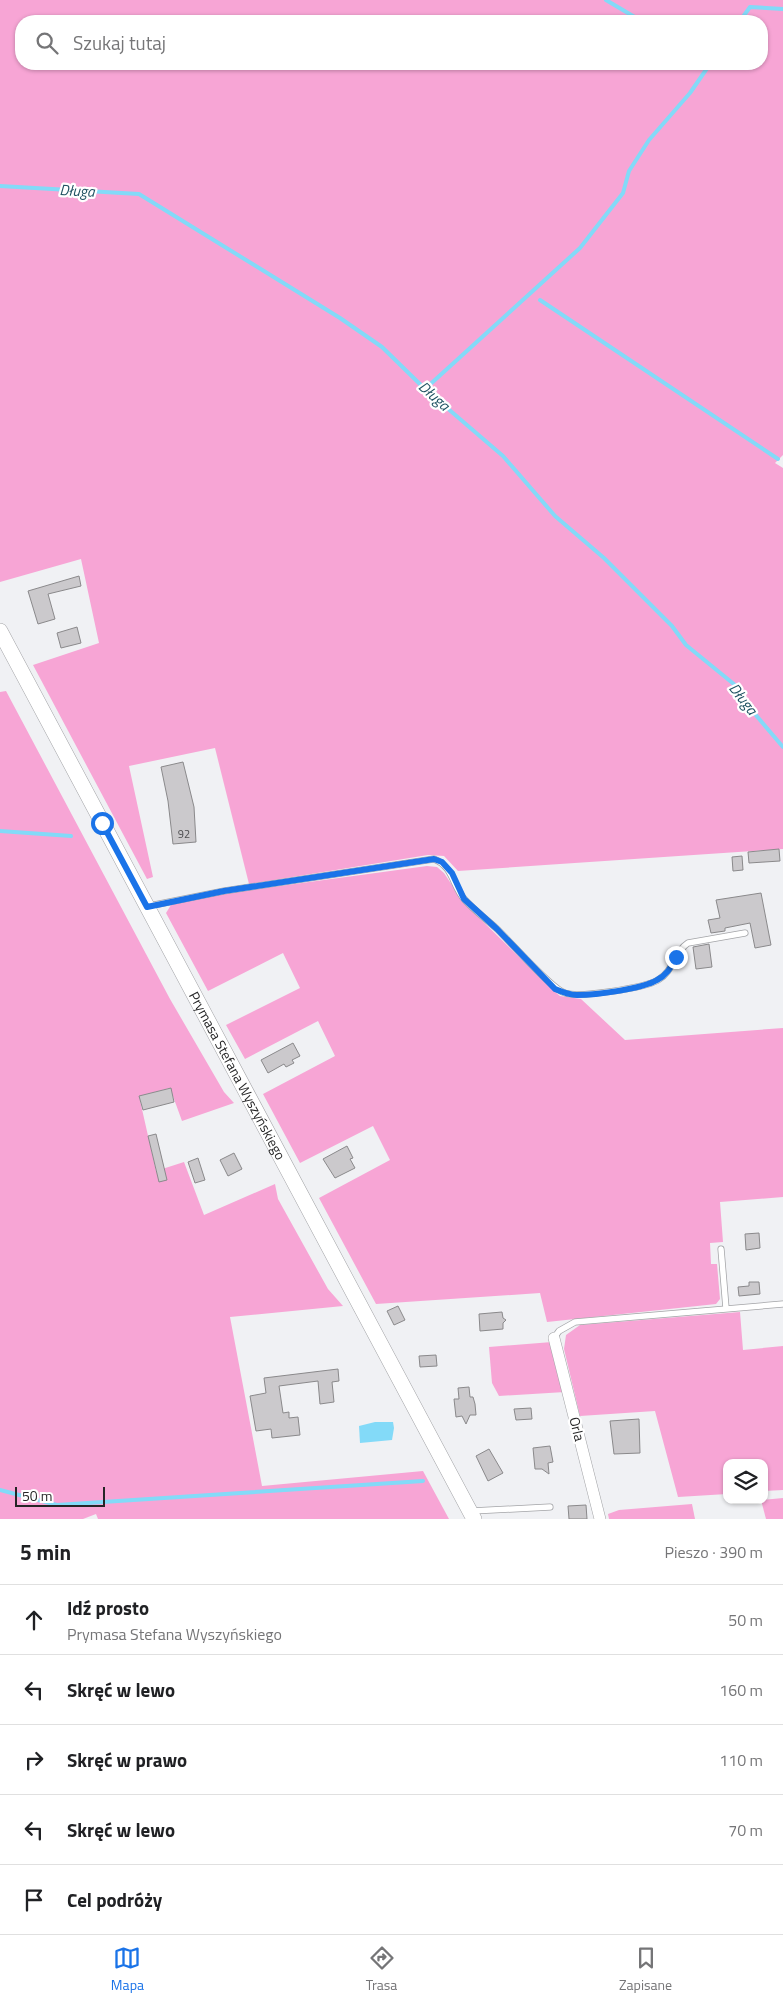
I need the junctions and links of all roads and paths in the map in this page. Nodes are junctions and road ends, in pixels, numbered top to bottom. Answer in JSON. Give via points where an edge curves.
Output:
{"nodes":[{"id":1,"x":0,"y":632,"type":"edge"},
{"id":2,"x":147,"y":907,"type":"junction"},
{"id":3,"x":745,"y":934,"type":"dead end"},
{"id":4,"x":721,"y":1249,"type":"dead end"},
{"id":5,"x":783,"y":1304,"type":"edge"},
{"id":6,"x":726,"y":1308,"type":"junction"},
{"id":7,"x":554,"y":1338,"type":"joint"},
{"id":8,"x":550,"y":1507,"type":"dead end"},
{"id":9,"x":472,"y":1515,"type":"edge"},
{"id":10,"x":600,"y":1519,"type":"edge"}],
"edges":[{"from":1,"to":2,"type":"street","name":"Prymasa Stefana Wyszyńskiego"},
{"from":2,"to":3,"type":"lane","via":[[224,891],[434,859],[442,862],[452,873],[464,899],[555,989],[577,995],[645,986],[670,970],[681,948],[688,943]]},
{"from":2,"to":9,"type":"street","name":"Prymasa Stefana Wyszyńskiego"},
{"from":4,"to":6,"type":"lane"},
{"from":5,"to":6,"type":"lane"},
{"from":6,"to":7,"type":"lane","via":[[575,1322],[559,1331]]},
{"from":7,"to":10,"type":"street","name":"Orla"},
{"from":8,"to":9,"type":"lane"}]}
